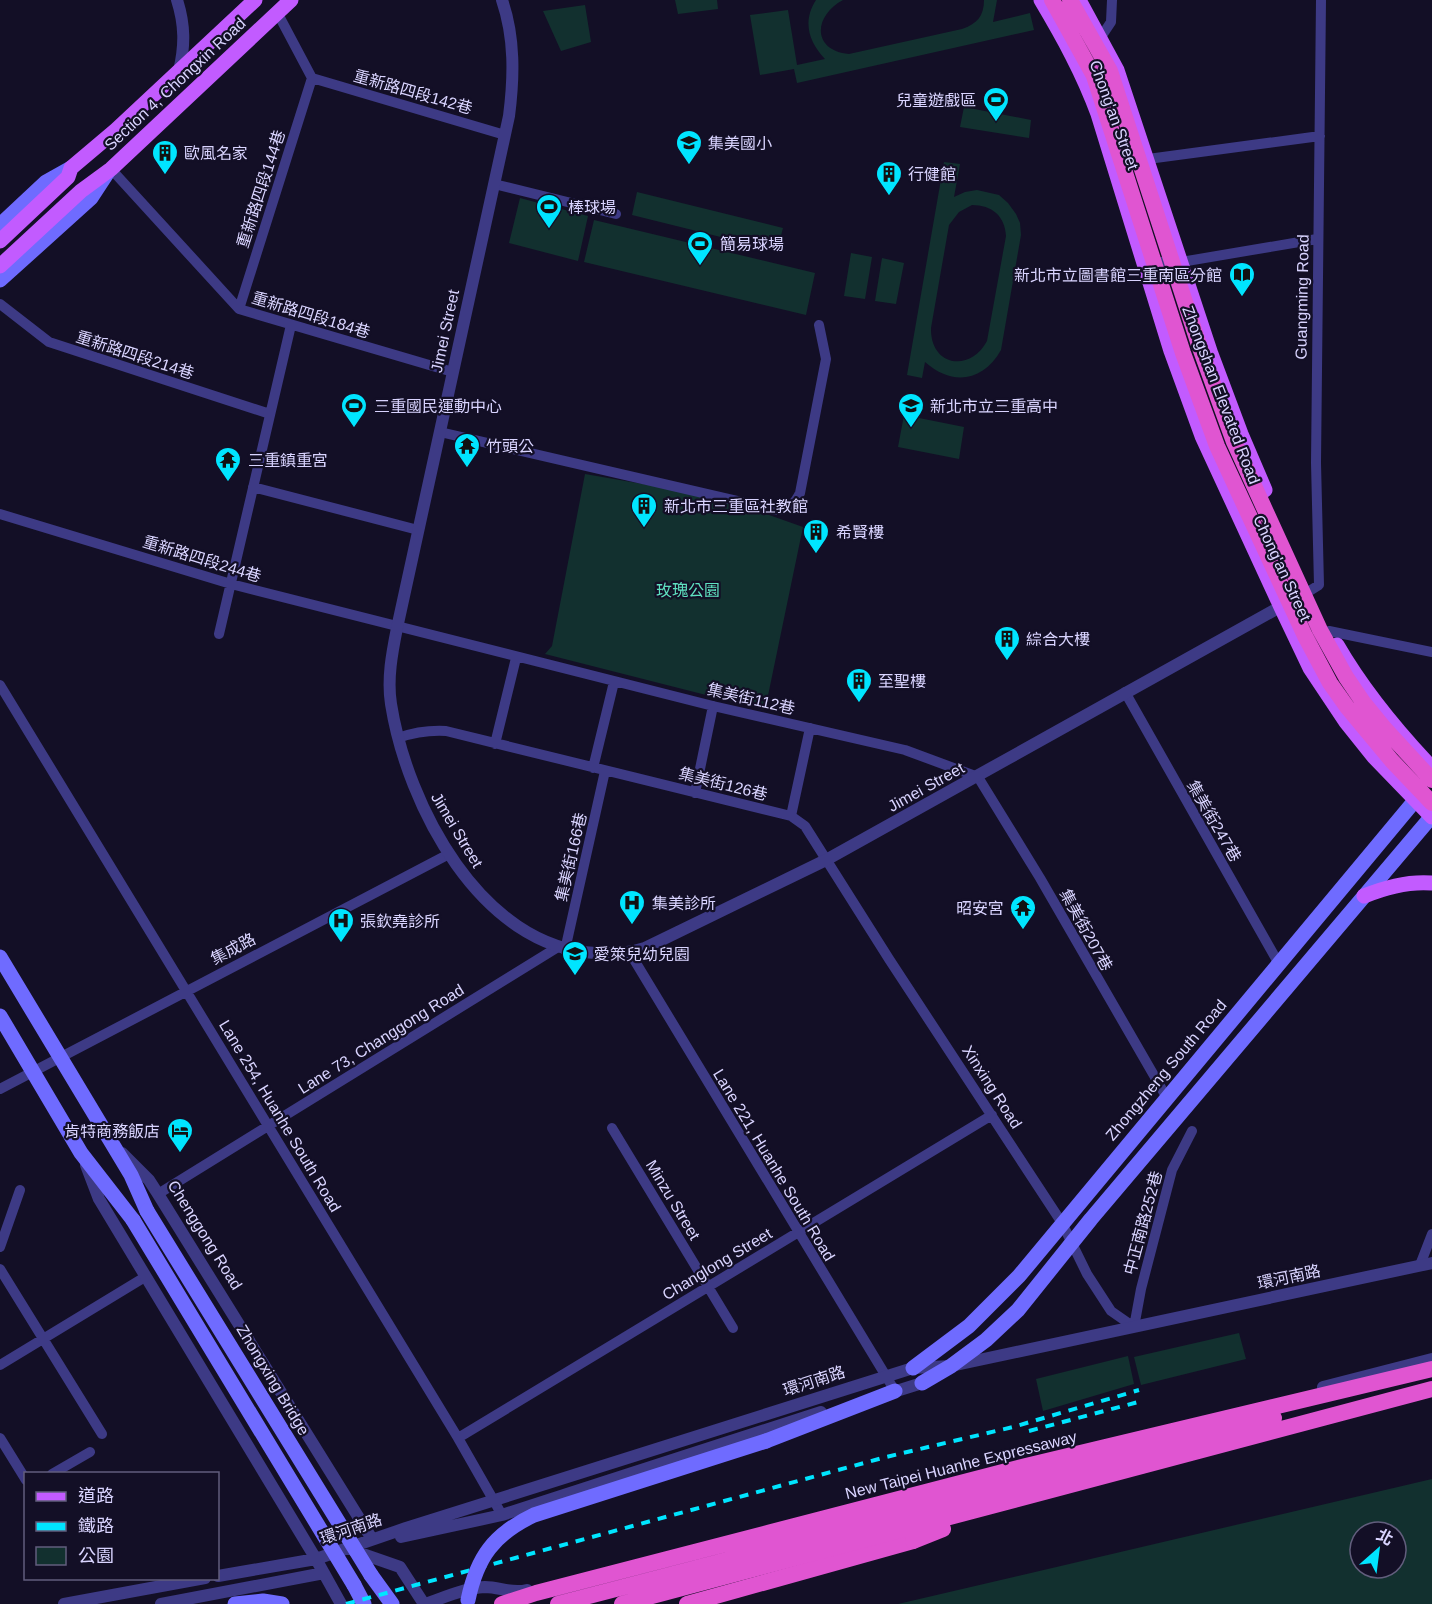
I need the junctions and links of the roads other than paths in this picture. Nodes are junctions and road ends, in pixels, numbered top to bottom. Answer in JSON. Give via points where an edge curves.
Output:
{"nodes":[{"id":1,"x":177,"y":0,"type":"edge"},
{"id":2,"x":255,"y":0,"type":"edge"},
{"id":3,"x":291,"y":0,"type":"edge"},
{"id":4,"x":502,"y":0,"type":"edge"},
{"id":5,"x":1041,"y":0,"type":"edge"},
{"id":6,"x":1052,"y":0,"type":"edge"},
{"id":7,"x":1070,"y":0,"type":"edge"},
{"id":8,"x":1079,"y":0,"type":"edge"},
{"id":9,"x":1112,"y":0,"type":"edge"},
{"id":10,"x":1321,"y":0,"type":"edge"},
{"id":11,"x":277,"y":12,"type":"junction"},
{"id":12,"x":1101,"y":37,"type":"junction"},
{"id":13,"x":178,"y":71,"type":"junction"},
{"id":14,"x":312,"y":78,"type":"junction"},
{"id":15,"x":505,"y":135,"type":"junction"},
{"id":16,"x":1320,"y":136,"type":"junction"},
{"id":17,"x":1148,"y":159,"type":"junction"},
{"id":18,"x":110,"y":170,"type":"junction"},
{"id":19,"x":70,"y":172,"type":"junction"},
{"id":20,"x":494,"y":184,"type":"junction"},
{"id":21,"x":616,"y":214,"type":"dead end"},
{"id":22,"x":0,"y":225,"type":"edge"},
{"id":23,"x":1317,"y":239,"type":"junction"},
{"id":24,"x":0,"y":241,"type":"edge"},
{"id":25,"x":1144,"y":262,"type":"junction"},
{"id":26,"x":1181,"y":262,"type":"junction"},
{"id":27,"x":0,"y":266,"type":"edge"},
{"id":28,"x":0,"y":280,"type":"edge"},
{"id":29,"x":0,"y":304,"type":"edge"},
{"id":30,"x":239,"y":309,"type":"junction"},
{"id":31,"x":291,"y":324,"type":"junction"},
{"id":32,"x":819,"y":325,"type":"dead end"},
{"id":33,"x":453,"y":372,"type":"junction"},
{"id":34,"x":270,"y":414,"type":"junction"},
{"id":35,"x":440,"y":432,"type":"junction"},
{"id":36,"x":254,"y":487,"type":"junction"},
{"id":37,"x":0,"y":514,"type":"edge"},
{"id":38,"x":418,"y":530,"type":"junction"},
{"id":39,"x":231,"y":584,"type":"junction"},
{"id":40,"x":1311,"y":590,"type":"junction"},
{"id":41,"x":1281,"y":607,"type":"junction"},
{"id":42,"x":397,"y":628,"type":"junction"},
{"id":43,"x":1329,"y":631,"type":"junction"},
{"id":44,"x":219,"y":634,"type":"dead end"},
{"id":45,"x":1432,"y":652,"type":"edge"},
{"id":46,"x":516,"y":657,"type":"junction"},
{"id":47,"x":614,"y":682,"type":"junction"},
{"id":48,"x":0,"y":685,"type":"edge"},
{"id":49,"x":1125,"y":692,"type":"junction"},
{"id":50,"x":713,"y":706,"type":"junction"},
{"id":51,"x":810,"y":728,"type":"junction"},
{"id":52,"x":398,"y":738,"type":"junction"},
{"id":53,"x":495,"y":744,"type":"junction"},
{"id":54,"x":593,"y":768,"type":"junction"},
{"id":55,"x":1432,"y":768,"type":"edge"},
{"id":56,"x":605,"y":771,"type":"junction"},
{"id":57,"x":978,"y":777,"type":"junction"},
{"id":58,"x":1432,"y":780,"type":"edge"},
{"id":59,"x":695,"y":793,"type":"junction"},
{"id":60,"x":1429,"y":810,"type":"edge"},
{"id":61,"x":791,"y":816,"type":"junction"},
{"id":62,"x":449,"y":854,"type":"junction"},
{"id":63,"x":826,"y":860,"type":"junction"},
{"id":64,"x":1432,"y":883,"type":"edge"},
{"id":65,"x":1364,"y":896,"type":"junction"},
{"id":66,"x":562,"y":949,"type":"junction"},
{"id":67,"x":630,"y":953,"type":"junction"},
{"id":68,"x":0,"y":957,"type":"edge"},
{"id":69,"x":1279,"y":964,"type":"junction"},
{"id":70,"x":186,"y":991,"type":"junction"},
{"id":71,"x":0,"y":1016,"type":"edge"},
{"id":72,"x":61,"y":1057,"type":"junction"},
{"id":73,"x":33,"y":1073,"type":"junction"},
{"id":74,"x":0,"y":1089,"type":"edge"},
{"id":75,"x":1167,"y":1098,"type":"junction"},
{"id":76,"x":992,"y":1115,"type":"junction"},
{"id":77,"x":268,"y":1125,"type":"junction"},
{"id":78,"x":612,"y":1128,"type":"dead end"},
{"id":79,"x":1192,"y":1131,"type":"dead end"},
{"id":80,"x":111,"y":1142,"type":"junction"},
{"id":81,"x":81,"y":1153,"type":"junction"},
{"id":82,"x":20,"y":1190,"type":"dead end"},
{"id":83,"x":158,"y":1194,"type":"junction"},
{"id":84,"x":1062,"y":1223,"type":"junction"},
{"id":85,"x":798,"y":1232,"type":"junction"},
{"id":86,"x":1432,"y":1234,"type":"edge"},
{"id":87,"x":1072,"y":1243,"type":"junction"},
{"id":88,"x":0,"y":1247,"type":"edge"},
{"id":89,"x":1426,"y":1264,"type":"edge"},
{"id":90,"x":0,"y":1269,"type":"edge"},
{"id":91,"x":145,"y":1277,"type":"junction"},
{"id":92,"x":708,"y":1287,"type":"junction"},
{"id":93,"x":1134,"y":1327,"type":"junction"},
{"id":94,"x":733,"y":1328,"type":"dead end"},
{"id":95,"x":43,"y":1339,"type":"junction"},
{"id":96,"x":1432,"y":1359,"type":"edge"},
{"id":97,"x":0,"y":1365,"type":"edge"},
{"id":98,"x":951,"y":1366,"type":"junction"},
{"id":99,"x":913,"y":1368,"type":"junction"},
{"id":100,"x":1432,"y":1369,"type":"edge"},
{"id":101,"x":885,"y":1376,"type":"junction"},
{"id":102,"x":1432,"y":1379,"type":"edge"},
{"id":103,"x":922,"y":1383,"type":"joint"},
{"id":104,"x":1432,"y":1389,"type":"edge"},
{"id":105,"x":895,"y":1391,"type":"junction"},
{"id":106,"x":1432,"y":1395,"type":"edge"},
{"id":107,"x":102,"y":1434,"type":"dead end"},
{"id":108,"x":0,"y":1438,"type":"edge"},
{"id":109,"x":458,"y":1438,"type":"junction"},
{"id":110,"x":90,"y":1452,"type":"dead end"},
{"id":111,"x":54,"y":1472,"type":"edge"},
{"id":112,"x":24,"y":1477,"type":"edge"},
{"id":113,"x":495,"y":1500,"type":"junction"},
{"id":114,"x":1014,"y":1502,"type":"junction"},
{"id":115,"x":502,"y":1515,"type":"junction"},
{"id":116,"x":749,"y":1531,"type":"junction"},
{"id":117,"x":372,"y":1539,"type":"junction"},
{"id":118,"x":347,"y":1549,"type":"junction"},
{"id":119,"x":316,"y":1558,"type":"junction"},
{"id":120,"x":760,"y":1570,"type":"junction"},
{"id":121,"x":324,"y":1573,"type":"junction"},
{"id":122,"x":219,"y":1576,"type":"edge"},
{"id":123,"x":194,"y":1580,"type":"edge"},
{"id":124,"x":516,"y":1592,"type":"junction"},
{"id":125,"x":64,"y":1604,"type":"edge"},
{"id":126,"x":161,"y":1604,"type":"edge"},
{"id":127,"x":235,"y":1604,"type":"edge"},
{"id":128,"x":282,"y":1604,"type":"edge"},
{"id":129,"x":341,"y":1604,"type":"edge"},
{"id":130,"x":364,"y":1604,"type":"edge"},
{"id":131,"x":392,"y":1604,"type":"edge"},
{"id":132,"x":425,"y":1604,"type":"edge"},
{"id":133,"x":468,"y":1604,"type":"edge"},
{"id":134,"x":500,"y":1604,"type":"edge"},
{"id":135,"x":558,"y":1604,"type":"edge"},
{"id":136,"x":622,"y":1604,"type":"edge"},
{"id":137,"x":631,"y":1604,"type":"edge"},
{"id":138,"x":687,"y":1604,"type":"edge"}],
"edges":[{"from":1,"to":13,"type":"street","via":[[184,26]]},
{"from":2,"to":13,"type":"main road","name":"Section 4, Chongxin Road"},
{"from":3,"to":11,"type":"main road","name":"Section 4, Chongxin Road"},
{"from":4,"to":15,"type":"street","name":"Jimei Street","via":[[513,65]]},
{"from":5,"to":25,"type":"main road","name":"Chong'an Street","via":[[1085,80]]},
{"from":6,"to":60,"type":"highway","name":"Zhongshan Elevated Road","bridge":true,"via":[[1094,76],[1217,446],[1305,636],[1347,707]]},
{"from":7,"to":58,"type":"highway","name":"Zhongshan Elevated Road","bridge":true,"via":[[1110,71],[1234,442],[1320,630],[1363,702]]},
{"from":8,"to":12,"type":"main road","name":"Chong'an Street"},
{"from":9,"to":12,"type":"street","name":"Chong'an Street","via":[[1111,22]]},
{"from":10,"to":16,"type":"street","name":"Guangming Road"},
{"from":11,"to":14,"type":"street"},
{"from":11,"to":18,"type":"main road","name":"Section 4, Chongxin Road"},
{"from":12,"to":17,"type":"main road","name":"Chong'an Street","via":[[1118,69]]},
{"from":13,"to":19,"type":"main road","name":"Section 4, Chongxin Road"},
{"from":14,"to":15,"type":"street","name":"重新路四段142巷"},
{"from":14,"to":30,"type":"street","name":"重新路四段144巷"},
{"from":15,"to":20,"type":"street","name":"Jimei Street"},
{"from":16,"to":17,"type":"street"},
{"from":16,"to":23,"type":"street","name":"Guangming Road"},
{"from":17,"to":26,"type":"main road","name":"Chong'an Street"},
{"from":18,"to":27,"type":"main road","name":"Section 4, Chongxin Road","via":[[81,191]]},
{"from":18,"to":28,"type":"main road","via":[[91,198]]},
{"from":18,"to":30,"type":"street","name":"重新路四段184巷"},
{"from":19,"to":22,"type":"main road","via":[[46,182]]},
{"from":19,"to":24,"type":"main road","name":"Section 4, Chongxin Road"},
{"from":20,"to":21,"type":"street"},
{"from":20,"to":33,"type":"street","name":"Jimei Street"},
{"from":23,"to":26,"type":"street"},
{"from":23,"to":40,"type":"street","name":"Guangming Road","via":[[1319,585]]},
{"from":25,"to":26,"type":"street"},
{"from":25,"to":41,"type":"main road","name":"Chong'an Street","via":[[1202,436]]},
{"from":26,"to":40,"type":"main road","name":"Chong'an Street","via":[[1241,434]]},
{"from":29,"to":34,"type":"street","name":"重新路四段214巷","via":[[49,342]]},
{"from":30,"to":31,"type":"street","name":"重新路四段184巷"},
{"from":31,"to":33,"type":"street","name":"重新路四段184巷"},
{"from":31,"to":34,"type":"street"},
{"from":32,"to":35,"type":"street","via":[[826,359],[800,493],[787,510]]},
{"from":33,"to":35,"type":"street","name":"Jimei Street"},
{"from":34,"to":36,"type":"street"},
{"from":35,"to":38,"type":"street","name":"Jimei Street"},
{"from":36,"to":38,"type":"street"},
{"from":36,"to":39,"type":"street"},
{"from":37,"to":39,"type":"street","name":"重新路四段244巷"},
{"from":38,"to":42,"type":"street","name":"Jimei Street"},
{"from":39,"to":42,"type":"street","name":"重新路四段244巷"},
{"from":39,"to":44,"type":"street"},
{"from":40,"to":41,"type":"street","name":"Jimei Street"},
{"from":40,"to":43,"type":"main road","name":"Chong'an Street"},
{"from":41,"to":49,"type":"street","name":"Jimei Street"},
{"from":41,"to":60,"type":"main road","name":"Chong'an Street","via":[[1324,691],[1374,757]]},
{"from":42,"to":46,"type":"street","name":"集美街112巷"},
{"from":42,"to":52,"type":"street","name":"Jimei Street","via":[[389,688]]},
{"from":43,"to":45,"type":"street"},
{"from":43,"to":55,"type":"main road","name":"Chong'an Street","via":[[1357,679]]},
{"from":46,"to":47,"type":"street","name":"集美街112巷"},
{"from":46,"to":53,"type":"street"},
{"from":47,"to":50,"type":"street","name":"集美街112巷"},
{"from":47,"to":54,"type":"street"},
{"from":48,"to":70,"type":"street","name":"Lane 254, Huanhe South Road"},
{"from":49,"to":57,"type":"street","name":"Jimei Street"},
{"from":49,"to":69,"type":"street","name":"集美街247巷"},
{"from":50,"to":51,"type":"street","name":"集美街112巷"},
{"from":50,"to":59,"type":"street"},
{"from":51,"to":57,"type":"street","name":"集美街112巷","via":[[905,750]]},
{"from":51,"to":61,"type":"street"},
{"from":52,"to":53,"type":"street","name":"集美街126巷","via":[[414,732],[446,731]]},
{"from":52,"to":62,"type":"street","name":"Jimei Street","via":[[417,795]]},
{"from":53,"to":54,"type":"street","name":"集美街126巷"},
{"from":54,"to":56,"type":"street","name":"集美街126巷"},
{"from":56,"to":59,"type":"street","name":"集美街126巷"},
{"from":56,"to":66,"type":"street","name":"集美街166巷"},
{"from":57,"to":63,"type":"street","name":"Jimei Street"},
{"from":57,"to":75,"type":"street","name":"集美街207巷","via":[[1041,878]]},
{"from":58,"to":60,"type":"main road","name":"Zhongzheng South Road"},
{"from":59,"to":61,"type":"street","name":"集美街126巷"},
{"from":60,"to":65,"type":"main road","name":"Zhongzheng South Road"},
{"from":60,"to":69,"type":"main road","name":"Zhongzheng South Road"},
{"from":61,"to":63,"type":"street","via":[[805,826]]},
{"from":62,"to":66,"type":"street","name":"Jimei Street","via":[[485,900],[513,924]]},
{"from":62,"to":70,"type":"street","name":"集成路"},
{"from":63,"to":67,"type":"street","name":"Jimei Street"},
{"from":63,"to":76,"type":"street","name":"Xinxing Road"},
{"from":64,"to":65,"type":"main road","via":[[1386,887]]},
{"from":65,"to":87,"type":"main road","name":"Zhongzheng South Road"},
{"from":66,"to":67,"type":"street","name":"Jimei Street"},
{"from":66,"to":77,"type":"street","name":"Lane 73, Changgong Road"},
{"from":67,"to":85,"type":"street","name":"Lane 221, Huanhe South Road"},
{"from":68,"to":72,"type":"main road","name":"Chenggong Road"},
{"from":69,"to":75,"type":"main road","name":"Zhongzheng South Road"},
{"from":70,"to":72,"type":"street","name":"集成路"},
{"from":70,"to":77,"type":"street","name":"Lane 254, Huanhe South Road"},
{"from":71,"to":73,"type":"main road"},
{"from":72,"to":73,"type":"street","name":"集成路"},
{"from":72,"to":80,"type":"main road","name":"Chenggong Road"},
{"from":73,"to":74,"type":"street","name":"集成路"},
{"from":73,"to":81,"type":"main road"},
{"from":75,"to":84,"type":"main road","name":"Zhongzheng South Road"},
{"from":76,"to":84,"type":"street","name":"Xinxing Road"},
{"from":76,"to":85,"type":"street","name":"Changlong Street"},
{"from":77,"to":83,"type":"street","name":"Lane 73, Changgong Road"},
{"from":77,"to":109,"type":"street","name":"Lane 254, Huanhe South Road"},
{"from":78,"to":92,"type":"street","name":"Minzu Street"},
{"from":79,"to":93,"type":"street","name":"中正南路252巷","via":[[1172,1170]]},
{"from":80,"to":83,"type":"street","name":"Chenggong Road"},
{"from":80,"to":131,"type":"main road","name":"Zhongxing Bridge","bridge":true,"via":[[147,1211]]},
{"from":81,"to":91,"type":"street","via":[[99,1199]]},
{"from":81,"to":130,"type":"main road","bridge":true,"via":[[133,1220]]},
{"from":82,"to":88,"type":"street"},
{"from":83,"to":117,"type":"street","name":"Chenggong Road"},
{"from":84,"to":87,"type":"street","name":"Xinxing Road"},
{"from":84,"to":99,"type":"main road","name":"Zhongzheng South Road","via":[[995,1302]]},
{"from":85,"to":92,"type":"street","name":"Changlong Street"},
{"from":85,"to":101,"type":"street","name":"Lane 221, Huanhe South Road"},
{"from":86,"to":89,"type":"street"},
{"from":87,"to":93,"type":"street","name":"Xinxing Road","via":[[1111,1311]]},
{"from":87,"to":98,"type":"main road","name":"Zhongzheng South Road","via":[[1018,1310]]},
{"from":89,"to":93,"type":"street","name":"環河南路"},
{"from":90,"to":95,"type":"street"},
{"from":91,"to":95,"type":"street"},
{"from":91,"to":119,"type":"street"},
{"from":92,"to":94,"type":"street","name":"Minzu Street"},
{"from":92,"to":109,"type":"street","name":"Changlong Street"},
{"from":93,"to":98,"type":"street","name":"環河南路"},
{"from":95,"to":97,"type":"street"},
{"from":95,"to":107,"type":"street"},
{"from":96,"to":116,"type":"street"},
{"from":98,"to":99,"type":"street","name":"環河南路"},
{"from":98,"to":103,"type":"main road","name":"Zhongzheng South Road"},
{"from":99,"to":101,"type":"street","name":"環河南路"},
{"from":100,"to":134,"type":"highway","name":"New Taipei Huanhe Expressaway","bridge":true,"via":[[1015,1469]]},
{"from":101,"to":105,"type":"street","name":"Lane 221, Huanhe South Road"},
{"from":101,"to":113,"type":"street","name":"環河南路"},
{"from":102,"to":135,"type":"highway","bridge":true},
{"from":103,"to":105,"type":"street","name":"環河南路"},
{"from":104,"to":114,"type":"highway","bridge":true},
{"from":105,"to":115,"type":"street","name":"環河南路"},
{"from":105,"to":133,"type":"main road","bridge":true,"via":[[766,1441],[518,1522],[487,1552],[473,1577]]},
{"from":106,"to":120,"type":"street"},
{"from":108,"to":112,"type":"street"},
{"from":109,"to":113,"type":"street","name":"Lane 254, Huanhe South Road"},
{"from":110,"to":111,"type":"street"},
{"from":113,"to":115,"type":"street","name":"Lane 254, Huanhe South Road"},
{"from":113,"to":117,"type":"street","name":"環河南路"},
{"from":114,"to":136,"type":"highway","bridge":true},
{"from":114,"to":138,"type":"highway","bridge":true,"via":[[913,1541]]},
{"from":115,"to":118,"type":"street","name":"環河南路"},
{"from":116,"to":120,"type":"street"},
{"from":116,"to":124,"type":"street"},
{"from":117,"to":118,"type":"street"},
{"from":117,"to":119,"type":"street","name":"環河南路"},
{"from":118,"to":121,"type":"street"},
{"from":118,"to":132,"type":"street","via":[[400,1567]]},
{"from":119,"to":121,"type":"street"},
{"from":119,"to":122,"type":"street","name":"環河南路"},
{"from":120,"to":137,"type":"street"},
{"from":121,"to":126,"type":"street","name":"環河南路"},
{"from":121,"to":129,"type":"street"},
{"from":123,"to":125,"type":"street"},
{"from":124,"to":132,"type":"street","via":[[485,1587]]},
{"from":124,"to":134,"type":"highway"},
{"from":127,"to":128,"type":"main road"}]}
